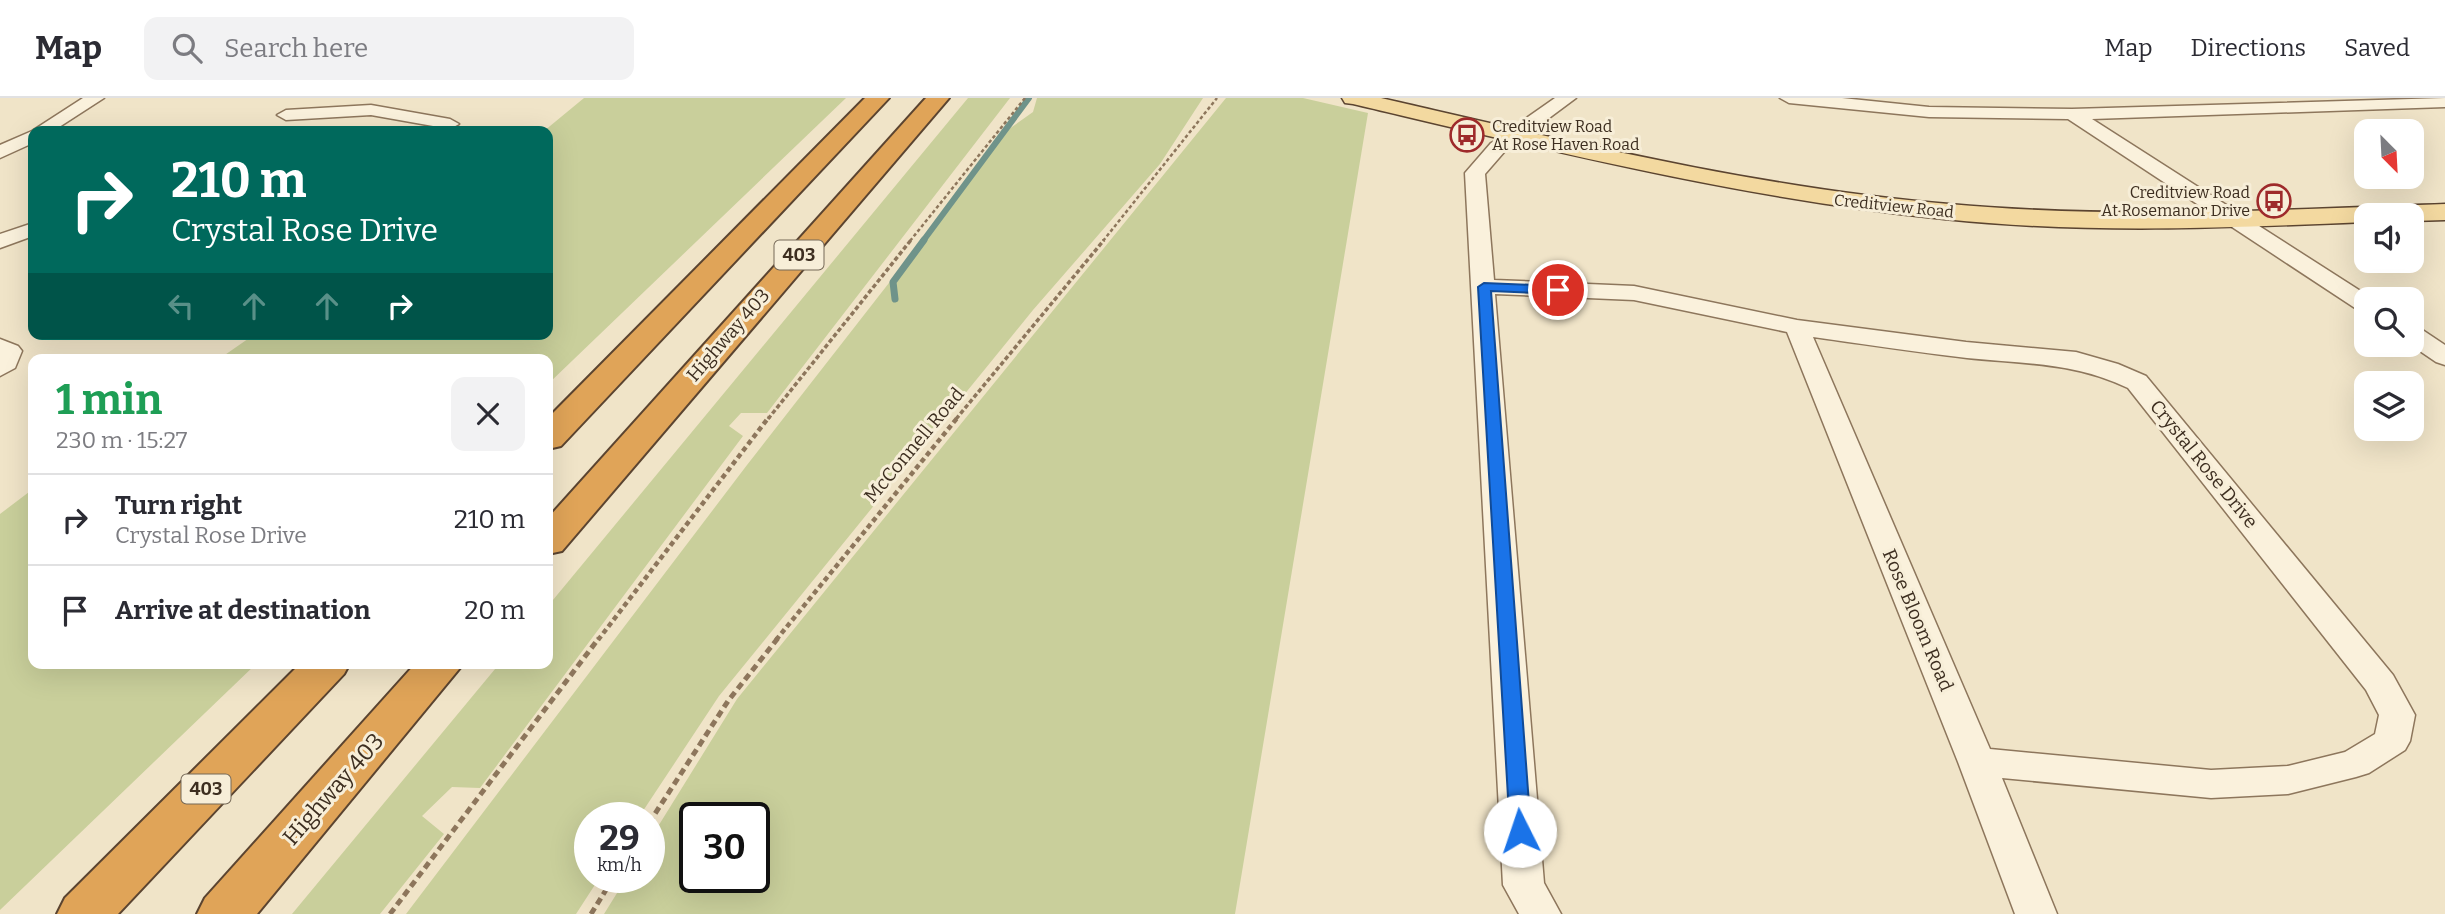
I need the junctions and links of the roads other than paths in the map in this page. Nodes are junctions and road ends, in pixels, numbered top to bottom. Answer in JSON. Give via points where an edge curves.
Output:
{"nodes":[{"id":1,"x":96,"y":98,"type":"edge"},
{"id":2,"x":878,"y":98,"type":"edge"},
{"id":3,"x":938,"y":98,"type":"edge"},
{"id":4,"x":1353,"y":98,"type":"edge"},
{"id":5,"x":1567,"y":98,"type":"edge"},
{"id":6,"x":1789,"y":98,"type":"edge"},
{"id":7,"x":2410,"y":100,"type":"edge"},
{"id":8,"x":2445,"y":102,"type":"edge"},
{"id":9,"x":1925,"y":105,"type":"edge"},
{"id":10,"x":2072,"y":114,"type":"junction"},
{"id":11,"x":281,"y":116,"type":"edge"},
{"id":12,"x":450,"y":124,"type":"dead end"},
{"id":13,"x":49,"y":126,"type":"edge"},
{"id":14,"x":1519,"y":136,"type":"junction"},
{"id":15,"x":28,"y":138,"type":"edge"},
{"id":16,"x":0,"y":152,"type":"edge"},
{"id":17,"x":2445,"y":212,"type":"edge"},
{"id":18,"x":2234,"y":219,"type":"junction"},
{"id":19,"x":28,"y":231,"type":"edge"},
{"id":20,"x":0,"y":241,"type":"edge"},
{"id":21,"x":1484,"y":287,"type":"junction"},
{"id":22,"x":2354,"y":297,"type":"edge"},
{"id":23,"x":1797,"y":327,"type":"junction"},
{"id":24,"x":2424,"y":342,"type":"edge"},
{"id":25,"x":0,"y":346,"type":"edge"},
{"id":26,"x":2445,"y":357,"type":"edge"},
{"id":27,"x":0,"y":368,"type":"edge"},
{"id":28,"x":553,"y":433,"type":"edge"},
{"id":29,"x":553,"y":536,"type":"edge"},
{"id":30,"x":322,"y":669,"type":"edge"},
{"id":31,"x":437,"y":669,"type":"edge"},
{"id":32,"x":1977,"y":762,"type":"junction"},
{"id":33,"x":84,"y":914,"type":"edge"},
{"id":34,"x":224,"y":914,"type":"edge"},
{"id":35,"x":1540,"y":914,"type":"edge"},
{"id":36,"x":2036,"y":914,"type":"edge"}],
"edges":[{"from":1,"to":13,"type":"street"},
{"from":2,"to":28,"type":"highway","number":"403"},
{"from":3,"to":29,"type":"highway","name":"Highway 403","number":"403"},
{"from":4,"to":14,"type":"main road","name":"Creditview Road"},
{"from":5,"to":14,"type":"street"},
{"from":6,"to":9,"type":"street"},
{"from":7,"to":8,"type":"street"},
{"from":7,"to":10,"type":"street"},
{"from":9,"to":10,"type":"street"},
{"from":10,"to":18,"type":"street"},
{"from":11,"to":12,"type":"street","via":[[371,110]]},
{"from":14,"to":18,"type":"main road","name":"Creditview Road","via":[[1741,185],[1845,201],[1949,213],[2102,220]]},
{"from":14,"to":21,"type":"street","via":[[1498,147],[1475,173]]},
{"from":15,"to":16,"type":"street"},
{"from":17,"to":18,"type":"main road","name":"Creditview Road"},
{"from":18,"to":22,"type":"street"},
{"from":19,"to":20,"type":"street"},
{"from":21,"to":23,"type":"street","name":"Crystal Rose Drive","via":[[1634,293]]},
{"from":21,"to":35,"type":"street","via":[[1524,885]]},
{"from":23,"to":32,"type":"street","name":"Rose Bloom Road"},
{"from":23,"to":32,"type":"street","name":"Crystal Rose Drive","via":[[1952,349],[2076,360],[2137,382],[2381,684],[2398,715],[2392,741],[2356,762],[2288,780],[2211,784]]},
{"from":24,"to":26,"type":"street"},
{"from":25,"to":27,"type":"street","via":[[9,351]]},
{"from":30,"to":33,"type":"highway","number":"403"},
{"from":31,"to":34,"type":"highway","name":"Highway 403"},
{"from":32,"to":36,"type":"street","name":"Rose Bloom Road"}]}
